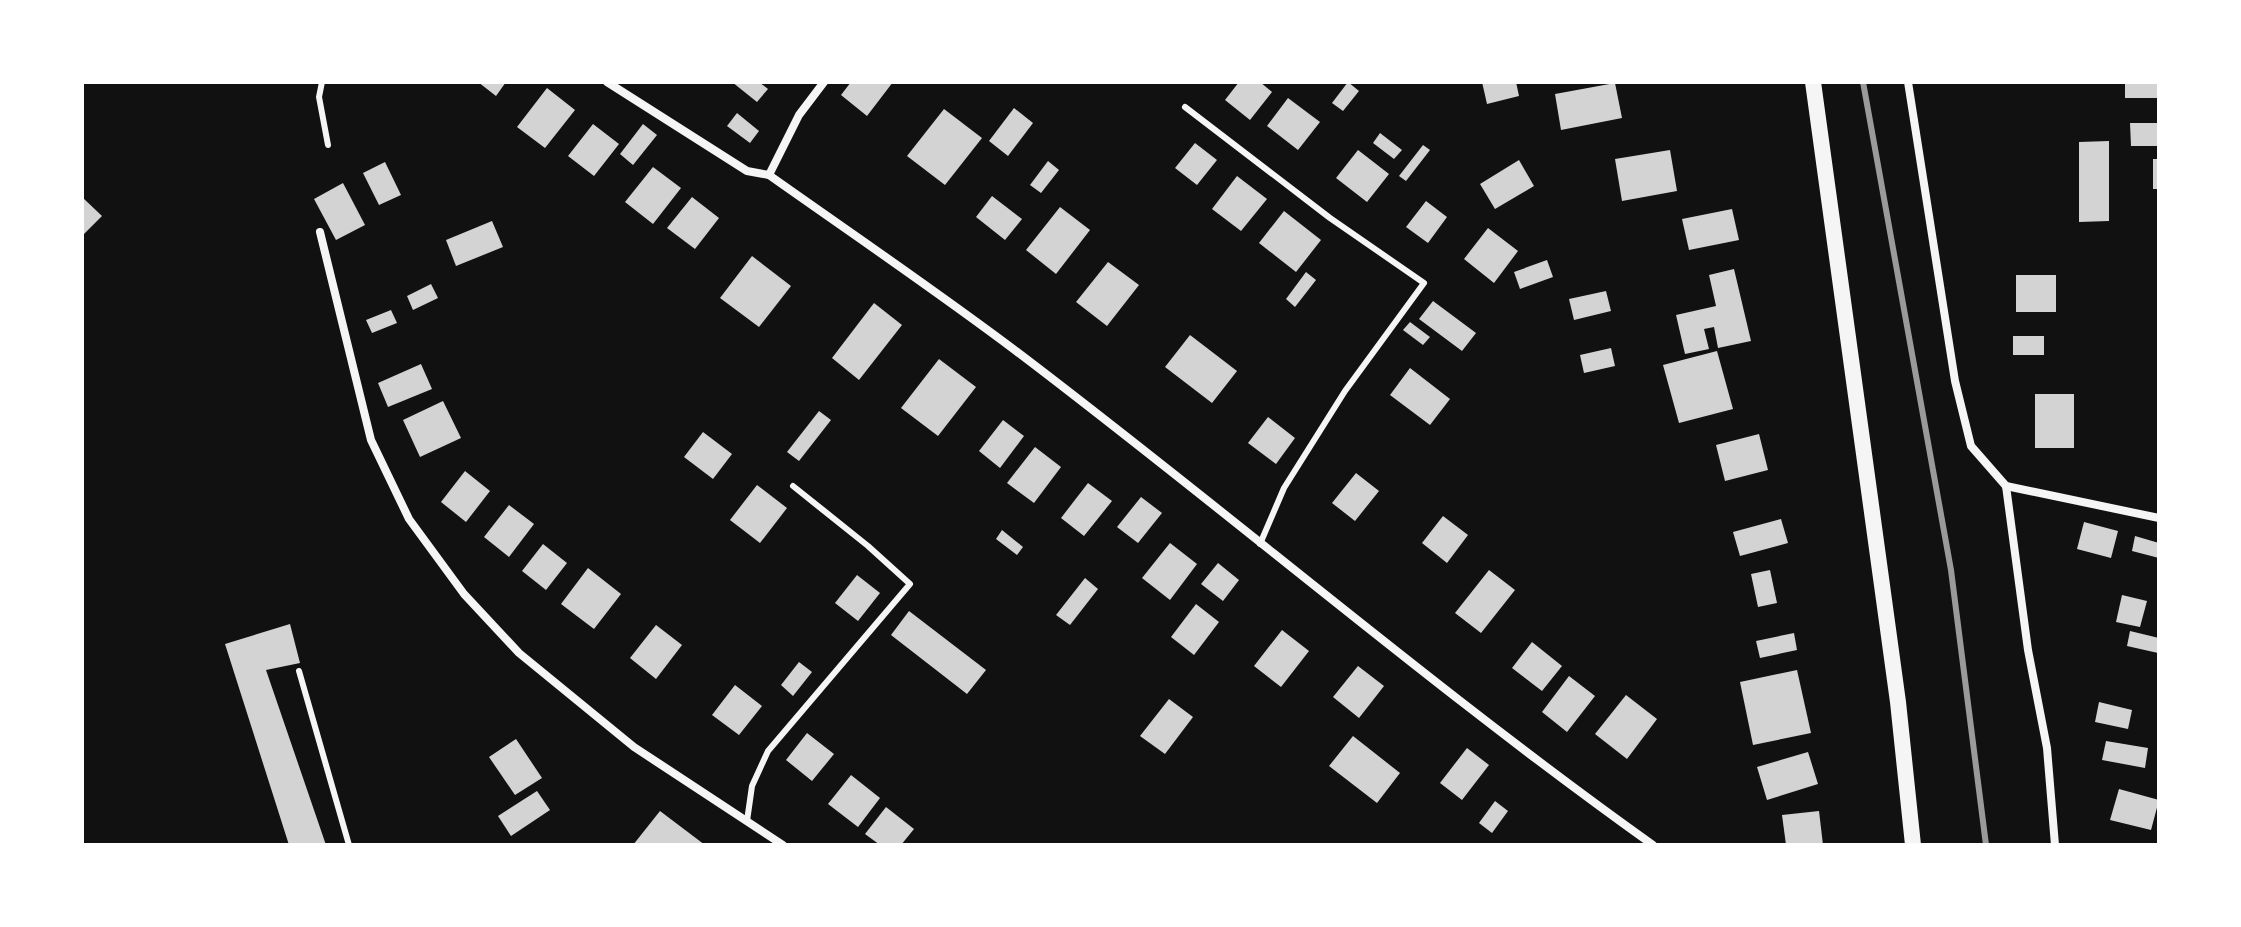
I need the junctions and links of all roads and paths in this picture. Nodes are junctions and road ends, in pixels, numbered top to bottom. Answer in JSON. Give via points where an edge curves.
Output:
{"nodes":[{"id":1,"x":322,"y":82,"type":"edge"},
{"id":2,"x":607,"y":82,"type":"edge"},
{"id":3,"x":824,"y":82,"type":"edge"},
{"id":4,"x":1813,"y":82,"type":"edge"},
{"id":5,"x":1908,"y":82,"type":"edge"},
{"id":6,"x":1185,"y":107,"type":"dead end"},
{"id":7,"x":328,"y":145,"type":"dead end"},
{"id":8,"x":769,"y":175,"type":"junction"},
{"id":9,"x":320,"y":232,"type":"dead end"},
{"id":10,"x":793,"y":486,"type":"dead end"},
{"id":11,"x":2006,"y":486,"type":"junction"},
{"id":12,"x":2159,"y":518,"type":"edge"},
{"id":13,"x":1260,"y":544,"type":"junction"},
{"id":14,"x":299,"y":671,"type":"dead end"},
{"id":15,"x":747,"y":821,"type":"junction"},
{"id":16,"x":349,"y":845,"type":"edge"},
{"id":17,"x":783,"y":845,"type":"edge"},
{"id":18,"x":1653,"y":845,"type":"edge"},
{"id":19,"x":1913,"y":845,"type":"edge"},
{"id":20,"x":2055,"y":845,"type":"edge"}],
"edges":[{"from":1,"to":7,"type":"lane","via":[[319,97]]},
{"from":2,"to":8,"type":"street","via":[[747,171]]},
{"from":3,"to":8,"type":"street","via":[[799,115]]},
{"from":4,"to":19,"type":"main road"},
{"from":5,"to":11,"type":"street","via":[[1955,381],[1971,446]]},
{"from":6,"to":13,"type":"lane","via":[[1424,283],[1345,391],[1284,488]]},
{"from":8,"to":13,"type":"street","via":[[1014,350]]},
{"from":9,"to":15,"type":"street","via":[[371,440],[409,519],[464,594],[519,653],[634,747]]},
{"from":10,"to":15,"type":"lane","via":[[910,584],[768,751],[752,786]]},
{"from":11,"to":12,"type":"street"},
{"from":11,"to":20,"type":"street","via":[[2047,748]]},
{"from":13,"to":18,"type":"street"},
{"from":14,"to":16,"type":"lane"},
{"from":15,"to":17,"type":"street"}]}
